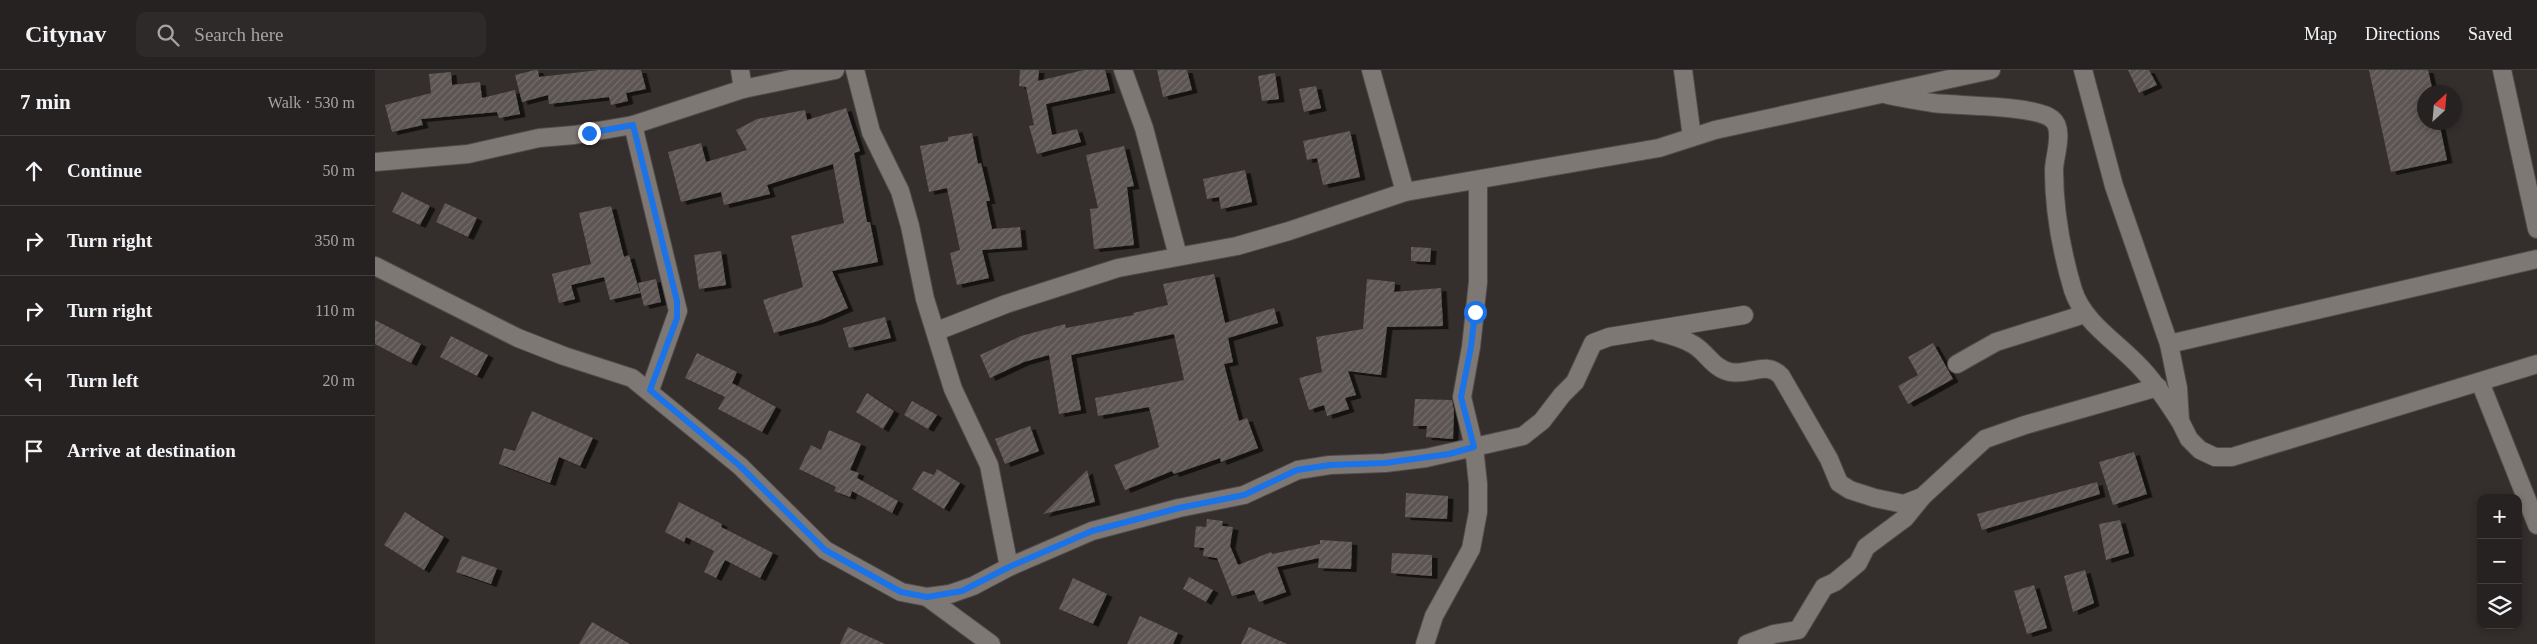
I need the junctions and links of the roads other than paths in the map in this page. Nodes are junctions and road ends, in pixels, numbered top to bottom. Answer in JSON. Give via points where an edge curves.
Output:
{"nodes":[{"id":1,"x":740,"y":70,"type":"edge"},
{"id":2,"x":835,"y":70,"type":"edge"},
{"id":3,"x":855,"y":70,"type":"edge"},
{"id":4,"x":1123,"y":70,"type":"edge"},
{"id":5,"x":1371,"y":70,"type":"edge"},
{"id":6,"x":1683,"y":70,"type":"edge"},
{"id":7,"x":1991,"y":70,"type":"edge"},
{"id":8,"x":2083,"y":70,"type":"edge"},
{"id":9,"x":2502,"y":70,"type":"edge"},
{"id":10,"x":743,"y":89,"type":"junction"},
{"id":11,"x":1880,"y":94,"type":"junction"},
{"id":12,"x":633,"y":125,"type":"junction"},
{"id":13,"x":1692,"y":138,"type":"junction"},
{"id":14,"x":375,"y":162,"type":"edge"},
{"id":15,"x":1478,"y":181,"type":"junction"},
{"id":16,"x":1405,"y":192,"type":"junction"},
{"id":17,"x":2537,"y":229,"type":"edge"},
{"id":18,"x":1178,"y":256,"type":"junction"},
{"id":19,"x":2537,"y":259,"type":"edge"},
{"id":20,"x":375,"y":266,"type":"edge"},
{"id":21,"x":2085,"y":314,"type":"junction"},
{"id":22,"x":1744,"y":315,"type":"dead end"},
{"id":23,"x":1653,"y":331,"type":"junction"},
{"id":24,"x":937,"y":332,"type":"junction"},
{"id":25,"x":2169,"y":344,"type":"junction"},
{"id":26,"x":1957,"y":364,"type":"dead end"},
{"id":27,"x":2537,"y":364,"type":"edge"},
{"id":28,"x":2480,"y":382,"type":"junction"},
{"id":29,"x":2158,"y":387,"type":"junction"},
{"id":30,"x":650,"y":390,"type":"junction"},
{"id":31,"x":2180,"y":421,"type":"junction"},
{"id":32,"x":1474,"y":447,"type":"junction"},
{"id":33,"x":1922,"y":497,"type":"junction"},
{"id":34,"x":2537,"y":525,"type":"edge"},
{"id":35,"x":1009,"y":567,"type":"junction"},
{"id":36,"x":927,"y":597,"type":"junction"},
{"id":37,"x":991,"y":644,"type":"edge"},
{"id":38,"x":1425,"y":644,"type":"edge"},
{"id":39,"x":1747,"y":644,"type":"edge"}],
"edges":[{"from":1,"to":10,"type":"street"},
{"from":2,"to":10,"type":"street"},
{"from":3,"to":24,"type":"street","via":[[873,138],[900,191],[911,226],[925,299]]},
{"from":4,"to":18,"type":"street","via":[[1144,128]]},
{"from":5,"to":16,"type":"street"},
{"from":6,"to":13,"type":"street"},
{"from":7,"to":11,"type":"street"},
{"from":8,"to":25,"type":"street","via":[[2115,186]]},
{"from":9,"to":17,"type":"street"},
{"from":10,"to":12,"type":"street"},
{"from":11,"to":13,"type":"street","via":[[1715,130]]},
{"from":11,"to":21,"type":"street","via":[[1931,103],[2036,112],[2053,119],[2058,139],[2054,169],[2062,239],[2073,291]]},
{"from":12,"to":14,"type":"street","via":[[539,138],[468,154]]},
{"from":12,"to":30,"type":"street","via":[[678,311]]},
{"from":13,"to":15,"type":"street","via":[[1659,148]]},
{"from":15,"to":16,"type":"street"},
{"from":15,"to":32,"type":"street","via":[[1478,282],[1471,347],[1461,397]]},
{"from":16,"to":18,"type":"street","via":[[1289,232],[1237,246]]},
{"from":18,"to":24,"type":"street","via":[[1118,268],[1006,304]]},
{"from":19,"to":25,"type":"street"},
{"from":20,"to":30,"type":"street","via":[[518,338],[632,378]]},
{"from":21,"to":26,"type":"street","via":[[1996,342]]},
{"from":21,"to":29,"type":"street"},
{"from":22,"to":23,"type":"street"},
{"from":23,"to":32,"type":"street","via":[[1609,337],[1593,343],[1580,374],[1543,421],[1523,436]]},
{"from":23,"to":33,"type":"street","via":[[1684,339],[1721,370],[1735,373],[1765,368],[1775,370],[1829,459],[1839,483],[1850,490],[1903,504]]},
{"from":24,"to":35,"type":"street","via":[[953,389],[989,465]]},
{"from":25,"to":31,"type":"street","via":[[2179,388]]},
{"from":27,"to":28,"type":"street"},
{"from":28,"to":31,"type":"street","via":[[2232,456],[2215,456],[2200,450],[2189,439]]},
{"from":28,"to":34,"type":"street"},
{"from":29,"to":31,"type":"street"},
{"from":29,"to":33,"type":"street","via":[[1985,439]]},
{"from":30,"to":36,"type":"street","via":[[740,466],[825,550],[901,592]]},
{"from":32,"to":35,"type":"street","via":[[1385,463],[1297,470],[1244,495],[1092,531]]},
{"from":32,"to":38,"type":"street","via":[[1478,512],[1471,549],[1434,616]]},
{"from":33,"to":39,"type":"street","via":[[1905,518],[1866,547],[1858,563],[1824,587],[1798,630]]},
{"from":35,"to":36,"type":"street","via":[[962,591]]},
{"from":36,"to":37,"type":"street"}]}
